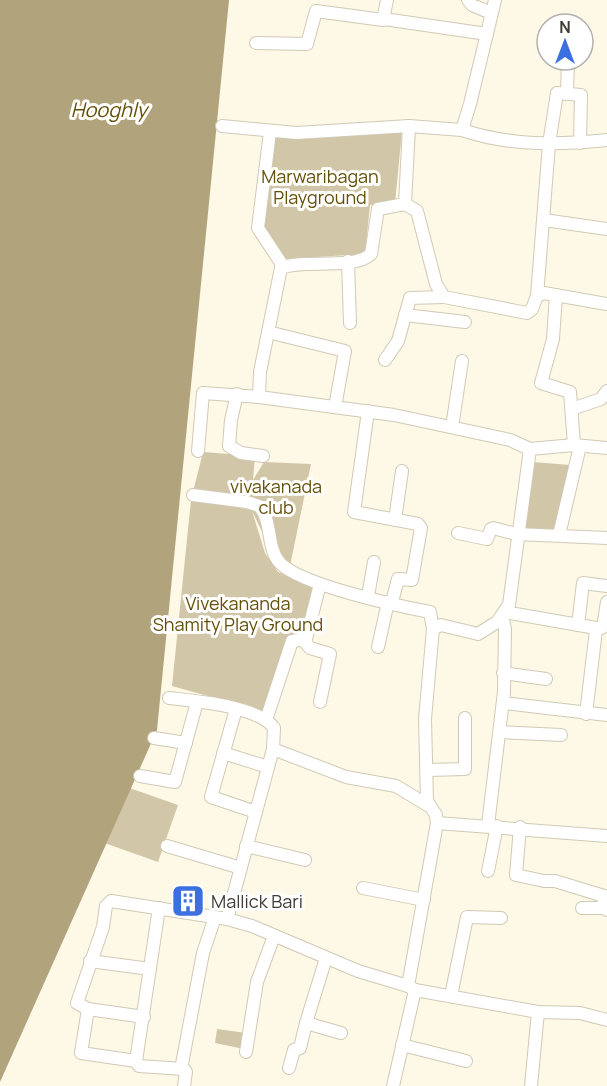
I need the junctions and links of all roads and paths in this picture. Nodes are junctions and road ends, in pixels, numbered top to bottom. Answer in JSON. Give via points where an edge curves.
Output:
{"nodes":[{"id":1,"x":387,"y":0,"type":"edge"},
{"id":2,"x":468,"y":0,"type":"edge"},
{"id":3,"x":495,"y":0,"type":"edge"},
{"id":4,"x":317,"y":5,"type":"edge"},
{"id":5,"x":491,"y":13,"type":"junction"},
{"id":6,"x":384,"y":19,"type":"junction"},
{"id":7,"x":487,"y":34,"type":"junction"},
{"id":8,"x":256,"y":43,"type":"dead end"},
{"id":9,"x":568,"y":72,"type":"edge"},
{"id":10,"x":567,"y":92,"type":"junction"},
{"id":11,"x":222,"y":126,"type":"dead end"},
{"id":12,"x":409,"y":126,"type":"junction"},
{"id":13,"x":462,"y":130,"type":"junction"},
{"id":14,"x":270,"y":132,"type":"junction"},
{"id":15,"x":607,"y":140,"type":"edge"},
{"id":16,"x":580,"y":143,"type":"junction"},
{"id":17,"x":549,"y":144,"type":"junction"},
{"id":18,"x":405,"y":204,"type":"junction"},
{"id":19,"x":544,"y":220,"type":"junction"},
{"id":20,"x":607,"y":229,"type":"edge"},
{"id":21,"x":348,"y":261,"type":"junction"},
{"id":22,"x":283,"y":266,"type":"junction"},
{"id":23,"x":556,"y":294,"type":"junction"},
{"id":24,"x":537,"y":296,"type":"junction"},
{"id":25,"x":444,"y":297,"type":"junction"},
{"id":26,"x":607,"y":304,"type":"edge"},
{"id":27,"x":405,"y":315,"type":"junction"},
{"id":28,"x":465,"y":322,"type":"dead end"},
{"id":29,"x":350,"y":323,"type":"dead end"},
{"id":30,"x":268,"y":332,"type":"junction"},
{"id":31,"x":385,"y":360,"type":"dead end"},
{"id":32,"x":462,"y":361,"type":"dead end"},
{"id":33,"x":607,"y":391,"type":"edge"},
{"id":34,"x":237,"y":394,"type":"junction"},
{"id":35,"x":260,"y":396,"type":"junction"},
{"id":36,"x":335,"y":407,"type":"junction"},
{"id":37,"x":572,"y":409,"type":"junction"},
{"id":38,"x":368,"y":411,"type":"junction"},
{"id":39,"x":452,"y":428,"type":"junction"},
{"id":40,"x":577,"y":446,"type":"junction"},
{"id":41,"x":607,"y":448,"type":"edge"},
{"id":42,"x":530,"y":449,"type":"junction"},
{"id":43,"x":198,"y":451,"type":"dead end"},
{"id":44,"x":263,"y":456,"type":"dead end"},
{"id":45,"x":402,"y":471,"type":"dead end"},
{"id":46,"x":193,"y":495,"type":"dead end"},
{"id":47,"x":395,"y":520,"type":"junction"},
{"id":48,"x":458,"y":533,"type":"dead end"},
{"id":49,"x":516,"y":534,"type":"junction"},
{"id":50,"x":559,"y":535,"type":"junction"},
{"id":51,"x":607,"y":538,"type":"edge"},
{"id":52,"x":374,"y":562,"type":"dead end"},
{"id":53,"x":320,"y":584,"type":"junction"},
{"id":54,"x":607,"y":586,"type":"edge"},
{"id":55,"x":368,"y":596,"type":"junction"},
{"id":56,"x":390,"y":602,"type":"junction"},
{"id":57,"x":607,"y":602,"type":"edge"},
{"id":58,"x":503,"y":614,"type":"junction"},
{"id":59,"x":578,"y":625,"type":"junction"},
{"id":60,"x":596,"y":628,"type":"junction"},
{"id":61,"x":433,"y":629,"type":"junction"},
{"id":62,"x":304,"y":641,"type":"junction"},
{"id":63,"x":378,"y":647,"type":"dead end"},
{"id":64,"x":503,"y":673,"type":"junction"},
{"id":65,"x":546,"y":679,"type":"dead end"},
{"id":66,"x":169,"y":698,"type":"dead end"},
{"id":67,"x":197,"y":702,"type":"junction"},
{"id":68,"x":320,"y":702,"type":"dead end"},
{"id":69,"x":503,"y":703,"type":"junction"},
{"id":70,"x":236,"y":710,"type":"junction"},
{"id":71,"x":586,"y":714,"type":"junction"},
{"id":72,"x":607,"y":715,"type":"edge"},
{"id":73,"x":465,"y":718,"type":"dead end"},
{"id":74,"x":266,"y":720,"type":"junction"},
{"id":75,"x":500,"y":732,"type":"junction"},
{"id":76,"x":561,"y":735,"type":"dead end"},
{"id":77,"x":154,"y":738,"type":"dead end"},
{"id":78,"x":186,"y":743,"type":"junction"},
{"id":79,"x":273,"y":749,"type":"junction"},
{"id":80,"x":224,"y":753,"type":"junction"},
{"id":81,"x":268,"y":767,"type":"junction"},
{"id":82,"x":428,"y":770,"type":"junction"},
{"id":83,"x":140,"y":776,"type":"dead end"},
{"id":84,"x":429,"y":806,"type":"junction"},
{"id":85,"x":256,"y":812,"type":"junction"},
{"id":86,"x":436,"y":823,"type":"junction"},
{"id":87,"x":492,"y":825,"type":"junction"},
{"id":88,"x":520,"y":827,"type":"junction"},
{"id":89,"x":607,"y":836,"type":"edge"},
{"id":90,"x":167,"y":846,"type":"dead end"},
{"id":91,"x":246,"y":846,"type":"junction"},
{"id":92,"x":306,"y":860,"type":"dead end"},
{"id":93,"x":241,"y":868,"type":"junction"},
{"id":94,"x":488,"y":871,"type":"dead end"},
{"id":95,"x":363,"y":888,"type":"dead end"},
{"id":96,"x":424,"y":900,"type":"junction"},
{"id":97,"x":159,"y":908,"type":"junction"},
{"id":98,"x":582,"y":908,"type":"dead end"},
{"id":99,"x":605,"y":909,"type":"edge"},
{"id":100,"x":221,"y":918,"type":"junction"},
{"id":101,"x":501,"y":918,"type":"dead end"},
{"id":102,"x":274,"y":936,"type":"junction"},
{"id":103,"x":326,"y":958,"type":"junction"},
{"id":104,"x":90,"y":961,"type":"junction"},
{"id":105,"x":150,"y":969,"type":"junction"},
{"id":106,"x":411,"y":988,"type":"junction"},
{"id":107,"x":451,"y":996,"type":"junction"},
{"id":108,"x":88,"y":1009,"type":"junction"},
{"id":109,"x":538,"y":1012,"type":"junction"},
{"id":110,"x":144,"y":1017,"type":"junction"},
{"id":111,"x":607,"y":1020,"type":"edge"},
{"id":112,"x":306,"y":1023,"type":"junction"},
{"id":113,"x":341,"y":1033,"type":"dead end"},
{"id":114,"x":402,"y":1045,"type":"junction"},
{"id":115,"x":246,"y":1052,"type":"dead end"},
{"id":116,"x":136,"y":1061,"type":"junction"},
{"id":117,"x":466,"y":1061,"type":"dead end"},
{"id":118,"x":289,"y":1068,"type":"dead end"},
{"id":119,"x":181,"y":1069,"type":"junction"},
{"id":120,"x":184,"y":1086,"type":"edge"},
{"id":121,"x":393,"y":1086,"type":"edge"},
{"id":122,"x":531,"y":1086,"type":"edge"}],
"edges":[{"from":1,"to":6,"type":"street"},
{"from":2,"to":5,"type":"street"},
{"from":3,"to":5,"type":"street"},
{"from":4,"to":6,"type":"street"},
{"from":4,"to":8,"type":"street","via":[[307,44]]},
{"from":5,"to":7,"type":"street"},
{"from":6,"to":7,"type":"street"},
{"from":7,"to":13,"type":"street"},
{"from":9,"to":10,"type":"street"},
{"from":10,"to":16,"type":"street","via":[[581,95]]},
{"from":10,"to":17,"type":"street","via":[[554,96]]},
{"from":11,"to":14,"type":"street"},
{"from":12,"to":13,"type":"street"},
{"from":12,"to":14,"type":"street"},
{"from":12,"to":18,"type":"street"},
{"from":13,"to":17,"type":"street","via":[[503,141]]},
{"from":14,"to":22,"type":"street","via":[[258,228]]},
{"from":15,"to":16,"type":"street"},
{"from":16,"to":17,"type":"street"},
{"from":17,"to":19,"type":"street"},
{"from":18,"to":21,"type":"street","via":[[378,209],[371,254]]},
{"from":18,"to":25,"type":"street","via":[[416,210],[436,284]]},
{"from":19,"to":20,"type":"street"},
{"from":19,"to":24,"type":"street"},
{"from":21,"to":22,"type":"street"},
{"from":21,"to":29,"type":"street"},
{"from":22,"to":30,"type":"street"},
{"from":23,"to":24,"type":"street"},
{"from":23,"to":26,"type":"street"},
{"from":23,"to":37,"type":"street","via":[[553,339],[541,383],[570,391]]},
{"from":24,"to":25,"type":"street","via":[[527,313]]},
{"from":25,"to":27,"type":"street","via":[[410,298]]},
{"from":27,"to":28,"type":"street"},
{"from":27,"to":31,"type":"street","via":[[398,341]]},
{"from":30,"to":35,"type":"street"},
{"from":30,"to":36,"type":"street","via":[[345,351]]},
{"from":32,"to":39,"type":"street"},
{"from":33,"to":37,"type":"street","via":[[601,399]]},
{"from":34,"to":35,"type":"street"},
{"from":34,"to":43,"type":"street","via":[[203,393]]},
{"from":34,"to":44,"type":"street","via":[[229,446],[240,453]]},
{"from":35,"to":36,"type":"street"},
{"from":36,"to":38,"type":"street"},
{"from":37,"to":40,"type":"street"},
{"from":38,"to":39,"type":"street"},
{"from":38,"to":47,"type":"street","via":[[354,510],[357,514]]},
{"from":39,"to":42,"type":"street","via":[[510,440]]},
{"from":40,"to":41,"type":"street"},
{"from":40,"to":42,"type":"street"},
{"from":40,"to":50,"type":"street"},
{"from":42,"to":49,"type":"street"},
{"from":45,"to":47,"type":"street"},
{"from":46,"to":53,"type":"street","via":[[259,506],[280,563]]},
{"from":47,"to":56,"type":"street","via":[[421,528],[412,580],[398,579]]},
{"from":48,"to":49,"type":"street","via":[[487,539],[493,528]]},
{"from":49,"to":50,"type":"street"},
{"from":49,"to":58,"type":"street","via":[[510,598]]},
{"from":50,"to":51,"type":"street"},
{"from":52,"to":55,"type":"street"},
{"from":53,"to":55,"type":"street"},
{"from":53,"to":62,"type":"street"},
{"from":54,"to":59,"type":"street","via":[[583,583]]},
{"from":55,"to":56,"type":"street"},
{"from":56,"to":61,"type":"street","via":[[430,612]]},
{"from":56,"to":63,"type":"street"},
{"from":57,"to":60,"type":"street","via":[[603,627]]},
{"from":58,"to":59,"type":"street"},
{"from":58,"to":61,"type":"street","via":[[478,634],[441,625]]},
{"from":58,"to":64,"type":"street"},
{"from":59,"to":60,"type":"street"},
{"from":60,"to":71,"type":"street"},
{"from":61,"to":82,"type":"street","via":[[425,719]]},
{"from":62,"to":68,"type":"street","via":[[310,648],[330,654]]},
{"from":62,"to":74,"type":"street","via":[[292,641]]},
{"from":64,"to":65,"type":"street"},
{"from":64,"to":69,"type":"street"},
{"from":66,"to":67,"type":"street"},
{"from":67,"to":70,"type":"street"},
{"from":67,"to":78,"type":"street"},
{"from":69,"to":71,"type":"street"},
{"from":69,"to":75,"type":"street"},
{"from":70,"to":74,"type":"street"},
{"from":70,"to":80,"type":"street"},
{"from":71,"to":72,"type":"street"},
{"from":73,"to":82,"type":"street","via":[[465,769]]},
{"from":74,"to":79,"type":"street","via":[[274,728]]},
{"from":75,"to":76,"type":"street"},
{"from":75,"to":87,"type":"street"},
{"from":77,"to":78,"type":"street"},
{"from":78,"to":83,"type":"street","via":[[175,782]]},
{"from":79,"to":81,"type":"street"},
{"from":79,"to":84,"type":"street","via":[[346,777],[396,786]]},
{"from":80,"to":81,"type":"street"},
{"from":80,"to":85,"type":"street","via":[[212,798]]},
{"from":81,"to":85,"type":"street"},
{"from":82,"to":84,"type":"street"},
{"from":84,"to":86,"type":"street","via":[[436,814]]},
{"from":85,"to":91,"type":"street"},
{"from":86,"to":87,"type":"street"},
{"from":86,"to":96,"type":"street"},
{"from":87,"to":88,"type":"street"},
{"from":87,"to":94,"type":"street"},
{"from":88,"to":89,"type":"street"},
{"from":88,"to":99,"type":"street","via":[[516,875],[555,881],[604,896]]},
{"from":90,"to":93,"type":"street"},
{"from":91,"to":92,"type":"street"},
{"from":91,"to":93,"type":"street"},
{"from":93,"to":100,"type":"street"},
{"from":95,"to":96,"type":"street"},
{"from":96,"to":106,"type":"street"},
{"from":97,"to":100,"type":"street"},
{"from":97,"to":104,"type":"street","via":[[109,902]]},
{"from":97,"to":105,"type":"street"},
{"from":98,"to":99,"type":"street"},
{"from":100,"to":102,"type":"street"},
{"from":100,"to":119,"type":"street","via":[[203,953]]},
{"from":101,"to":107,"type":"street","via":[[467,917]]},
{"from":102,"to":103,"type":"street"},
{"from":102,"to":115,"type":"street","via":[[257,982]]},
{"from":103,"to":106,"type":"street"},
{"from":103,"to":112,"type":"street"},
{"from":104,"to":105,"type":"street"},
{"from":104,"to":108,"type":"street","via":[[77,1001]]},
{"from":105,"to":110,"type":"street"},
{"from":106,"to":107,"type":"street"},
{"from":106,"to":114,"type":"street"},
{"from":107,"to":109,"type":"street"},
{"from":108,"to":110,"type":"street"},
{"from":108,"to":116,"type":"street","via":[[81,1053]]},
{"from":109,"to":111,"type":"street","via":[[570,1012]]},
{"from":109,"to":122,"type":"street"},
{"from":110,"to":116,"type":"street"},
{"from":112,"to":113,"type":"street"},
{"from":112,"to":118,"type":"street","via":[[300,1048],[294,1050]]},
{"from":114,"to":117,"type":"street"},
{"from":114,"to":121,"type":"street"},
{"from":116,"to":119,"type":"street","via":[[139,1066]]},
{"from":119,"to":120,"type":"street","via":[[186,1072]]}]}
